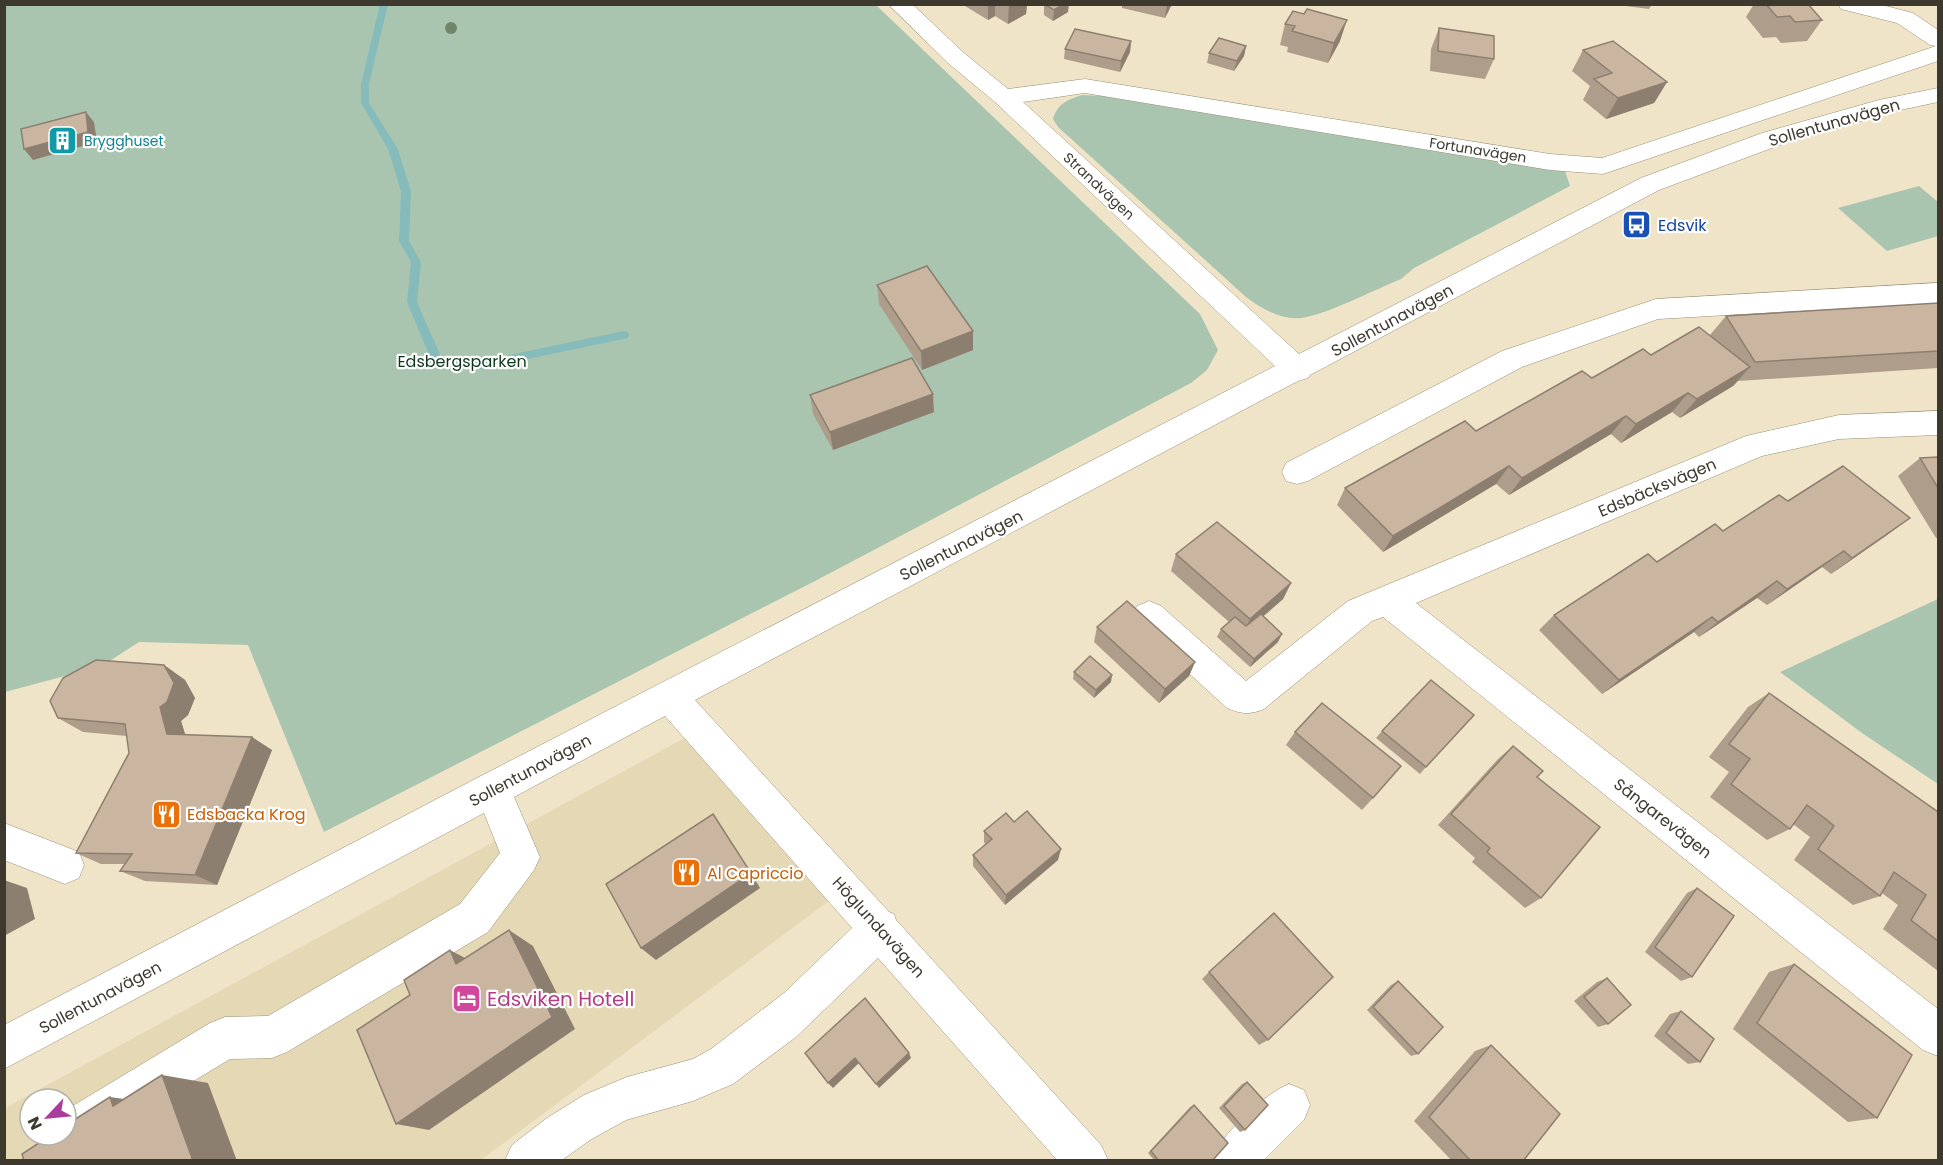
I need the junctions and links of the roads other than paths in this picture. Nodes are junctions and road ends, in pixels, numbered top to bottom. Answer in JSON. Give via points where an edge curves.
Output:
{"nodes":[{"id":1,"x":899,"y":4,"type":"edge"},
{"id":2,"x":1849,"y":4,"type":"edge"},
{"id":3,"x":1938,"y":40,"type":"edge"},
{"id":4,"x":1938,"y":53,"type":"edge"},
{"id":5,"x":1938,"y":95,"type":"edge"},
{"id":6,"x":1003,"y":97,"type":"junction"},
{"id":7,"x":1938,"y":293,"type":"edge"},
{"id":8,"x":1298,"y":370,"type":"junction"},
{"id":9,"x":1938,"y":423,"type":"edge"},
{"id":10,"x":1297,"y":472,"type":"dead end"},
{"id":11,"x":1387,"y":600,"type":"junction"},
{"id":12,"x":1149,"y":616,"type":"dead end"},
{"id":13,"x":669,"y":696,"type":"junction"},
{"id":14,"x":492,"y":789,"type":"junction"},
{"id":15,"x":4,"y":841,"type":"edge"},
{"id":16,"x":65,"y":865,"type":"dead end"},
{"id":17,"x":880,"y":928,"type":"junction"},
{"id":18,"x":1938,"y":1035,"type":"edge"},
{"id":19,"x":4,"y":1048,"type":"edge"},
{"id":20,"x":1289,"y":1105,"type":"dead end"},
{"id":21,"x":78,"y":1127,"type":"edge"},
{"id":22,"x":527,"y":1161,"type":"edge"},
{"id":23,"x":1086,"y":1161,"type":"edge"},
{"id":24,"x":1234,"y":1161,"type":"edge"}],
"edges":[{"from":1,"to":6,"type":"street","name":"Strandvägen"},
{"from":2,"to":3,"type":"street","via":[[1905,18]]},
{"from":4,"to":6,"type":"street","name":"Fortunavägen","via":[[1603,166],[1542,161],[1085,86]]},
{"from":5,"to":8,"type":"street","name":"Sollentunavägen","via":[[1888,105],[1771,139],[1650,184]]},
{"from":6,"to":8,"type":"street","name":"Strandvägen"},
{"from":7,"to":10,"type":"street","via":[[1656,309],[1512,359]]},
{"from":8,"to":13,"type":"street","name":"Sollentunavägen"},
{"from":9,"to":11,"type":"street","name":"Edsbäcksvägen","via":[[1839,427],[1757,445]]},
{"from":11,"to":12,"type":"street","name":"Edsbäcksvägen","via":[[1345,620],[1246,699],[1239,697]]},
{"from":11,"to":18,"type":"street","name":"Sångarevägen"},
{"from":13,"to":14,"type":"street","name":"Sollentunavägen"},
{"from":13,"to":17,"type":"street","name":"Höglundavägen"},
{"from":14,"to":19,"type":"street","name":"Sollentunavägen"},
{"from":14,"to":21,"type":"street","via":[[521,857],[474,918],[272,1037],[225,1038]]},
{"from":15,"to":16,"type":"street"},
{"from":17,"to":22,"type":"street","via":[[776,1029],[716,1071],[600,1109],[572,1125]]},
{"from":17,"to":23,"type":"street","name":"Höglundavägen"},
{"from":20,"to":24,"type":"street"}]}
